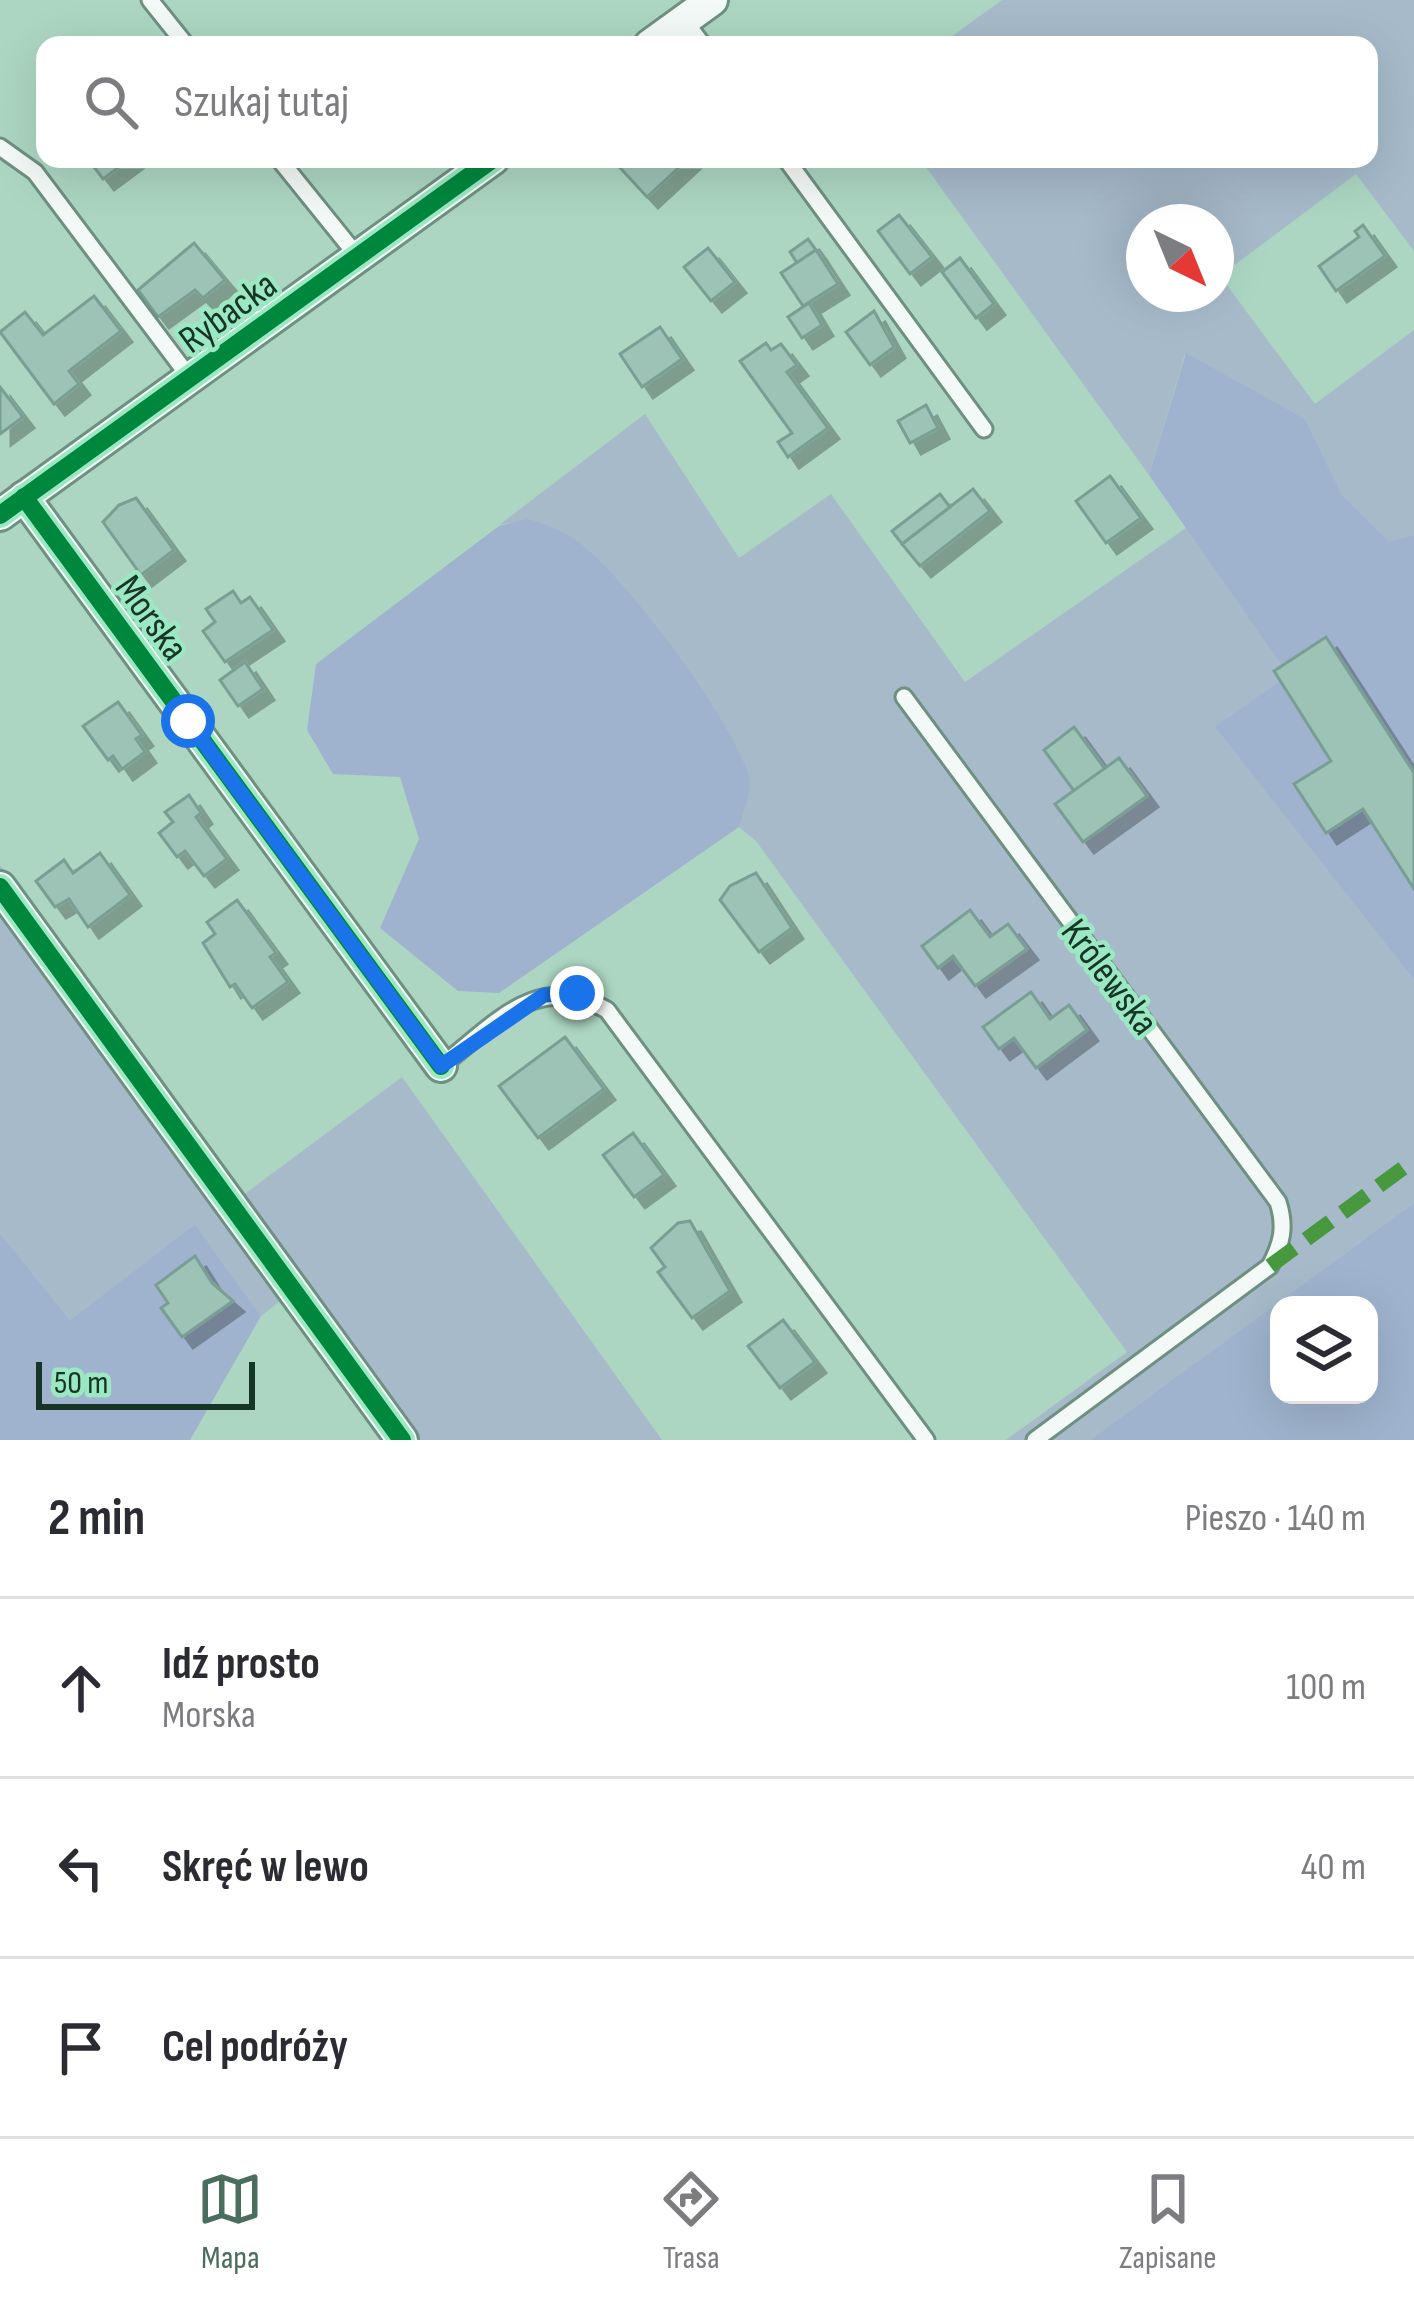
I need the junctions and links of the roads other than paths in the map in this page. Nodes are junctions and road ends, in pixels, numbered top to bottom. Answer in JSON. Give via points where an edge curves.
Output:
{"nodes":[{"id":1,"x":150,"y":0,"type":"edge"},
{"id":2,"x":712,"y":0,"type":"edge"},
{"id":3,"x":693,"y":32,"type":"edge"},
{"id":4,"x":179,"y":36,"type":"edge"},
{"id":5,"x":0,"y":147,"type":"edge"},
{"id":6,"x":286,"y":168,"type":"edge"},
{"id":7,"x":481,"y":168,"type":"edge"},
{"id":8,"x":793,"y":168,"type":"edge"},
{"id":9,"x":358,"y":257,"type":"junction"},
{"id":10,"x":190,"y":378,"type":"junction"},
{"id":11,"x":984,"y":429,"type":"dead end"},
{"id":12,"x":12,"y":506,"type":"edge"},
{"id":13,"x":904,"y":697,"type":"dead end"},
{"id":14,"x":0,"y":887,"type":"edge"},
{"id":15,"x":441,"y":1066,"type":"joint"},
{"id":16,"x":402,"y":1440,"type":"edge"},
{"id":17,"x":926,"y":1440,"type":"edge"},
{"id":18,"x":1034,"y":1440,"type":"edge"}],
"edges":[{"from":1,"to":4,"type":"lane"},
{"from":2,"to":3,"type":"street"},
{"from":5,"to":10,"type":"lane","via":[[35,172]]},
{"from":6,"to":9,"type":"lane"},
{"from":7,"to":9,"type":"street","name":"Rybacka"},
{"from":8,"to":11,"type":"lane"},
{"from":9,"to":10,"type":"street","name":"Rybacka"},
{"from":10,"to":12,"type":"street","name":"Rybacka"},
{"from":12,"to":15,"type":"street","name":"Morska"},
{"from":13,"to":18,"type":"lane","name":"Królewska","via":[[1278,1202],[1282,1233],[1270,1266]]},
{"from":14,"to":16,"type":"street"},
{"from":15,"to":17,"type":"lane","via":[[544,995],[577,993],[607,1010]]}]}
